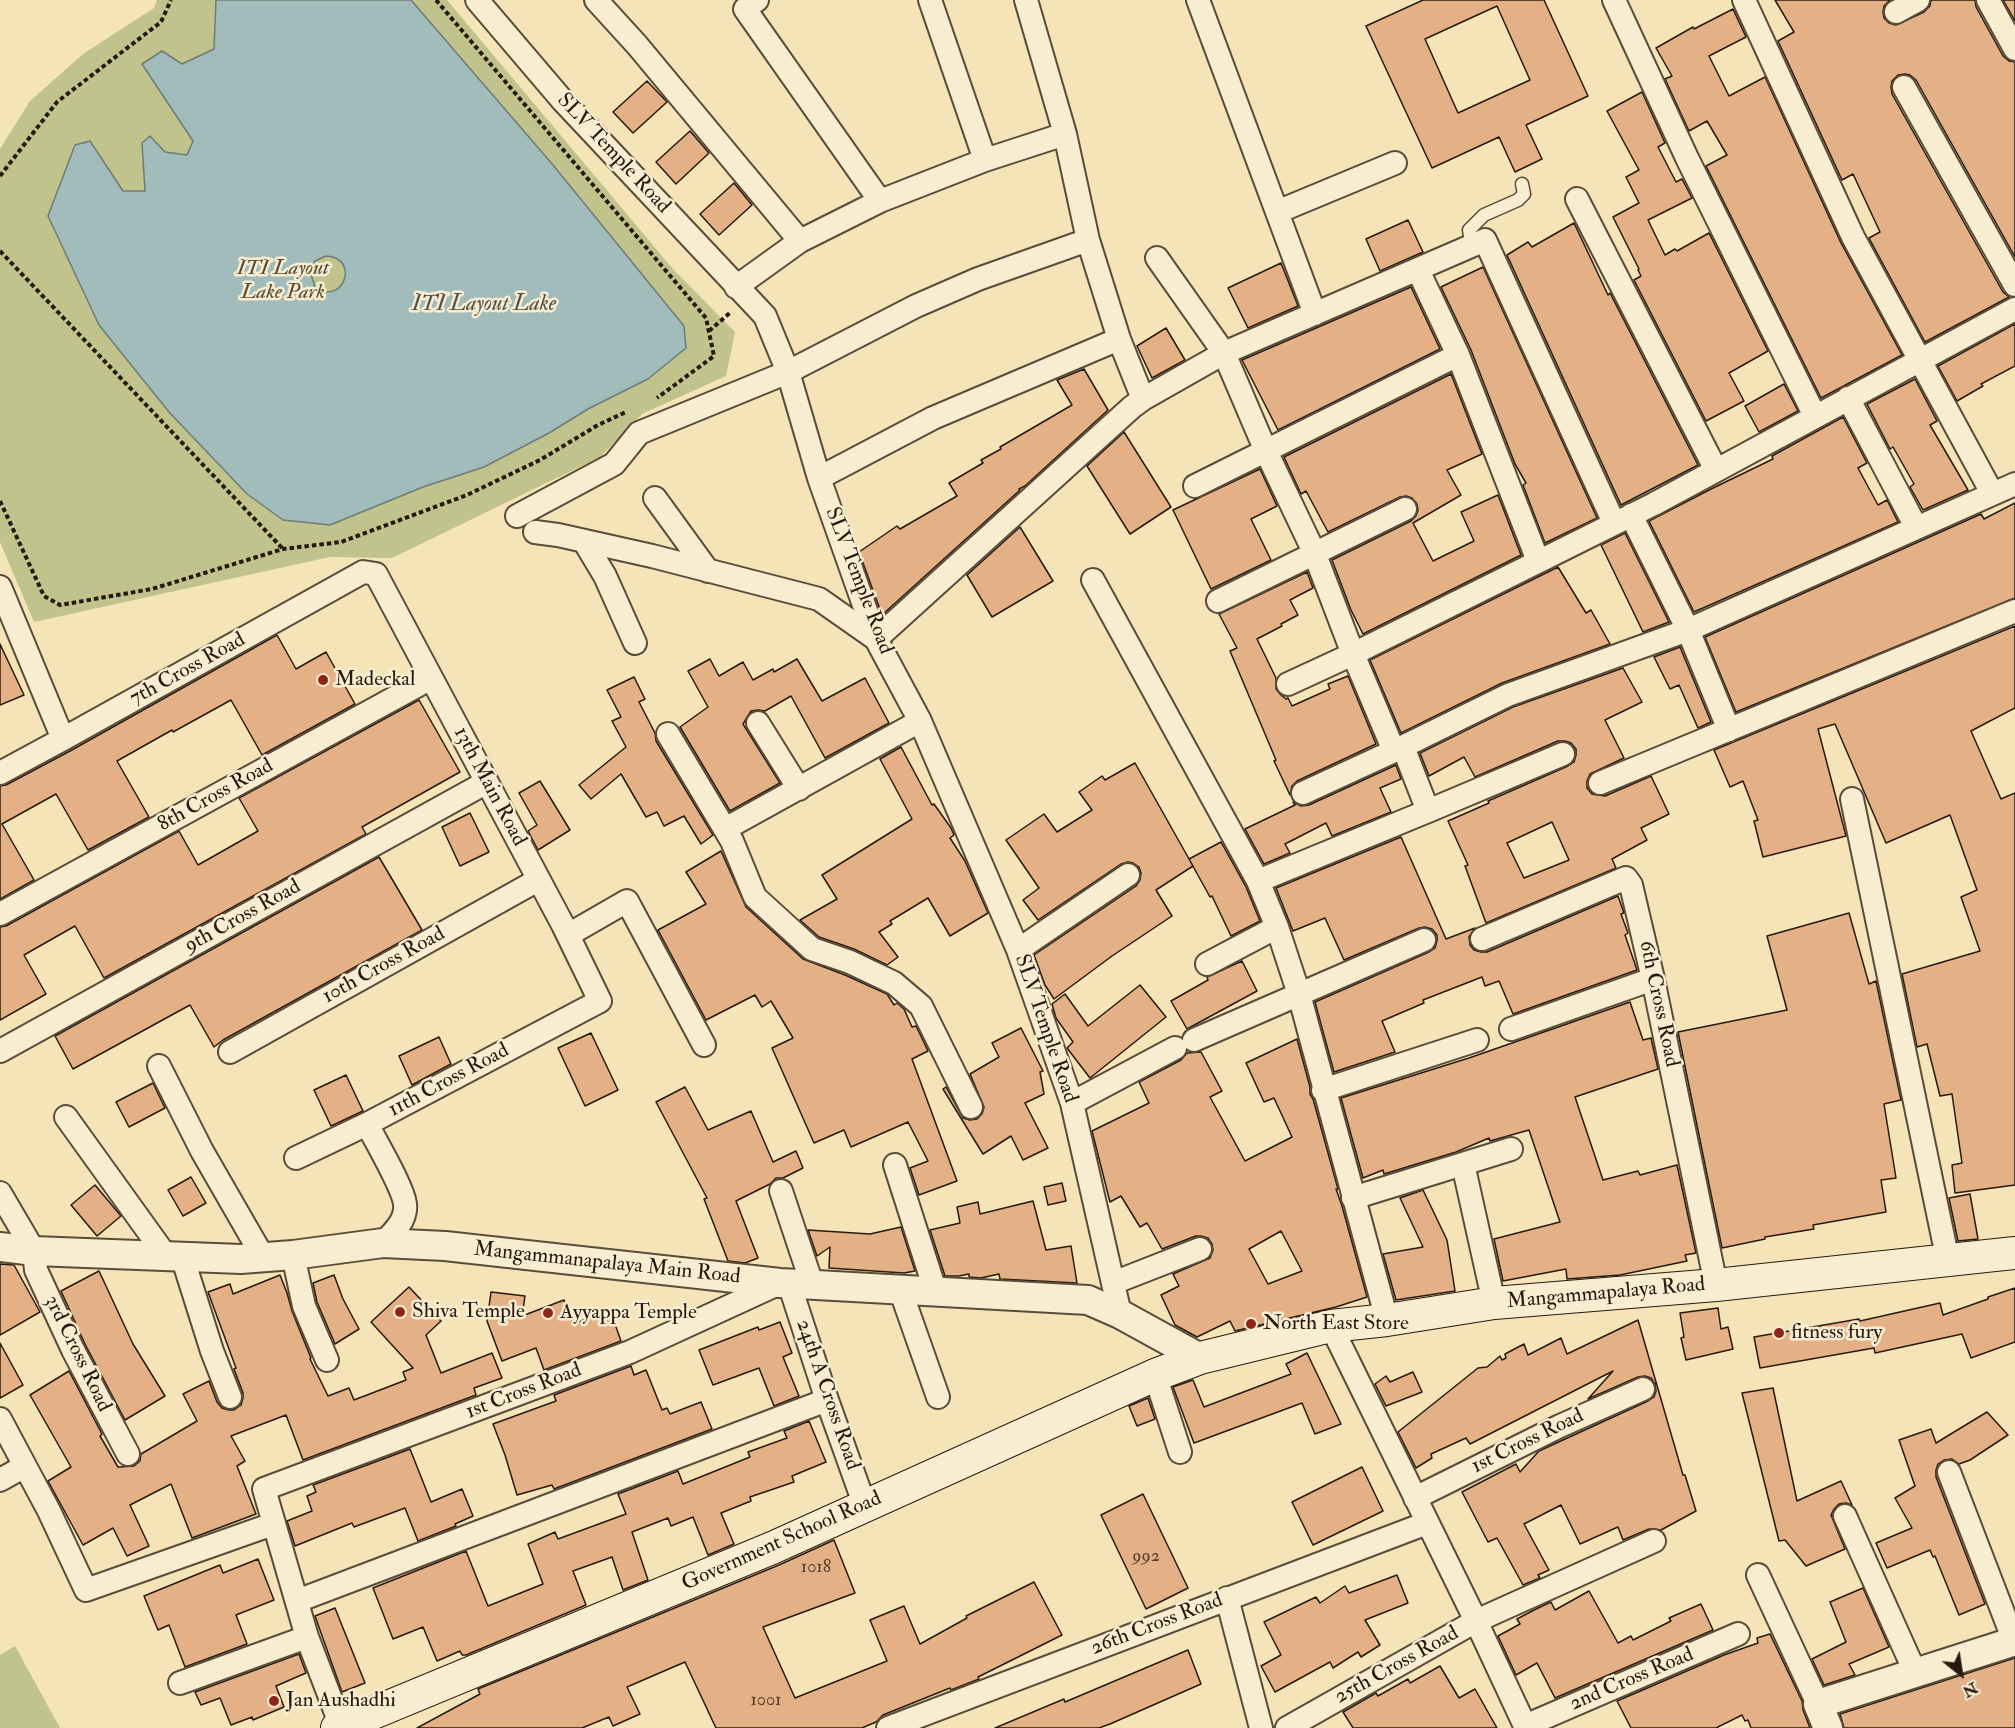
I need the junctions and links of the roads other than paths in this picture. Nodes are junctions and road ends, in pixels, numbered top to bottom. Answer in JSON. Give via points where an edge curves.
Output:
{"nodes":[{"id":1,"x":477,"y":0,"type":"edge"},
{"id":2,"x":596,"y":0,"type":"edge"},
{"id":3,"x":930,"y":0,"type":"edge"},
{"id":4,"x":1026,"y":0,"type":"edge"},
{"id":5,"x":1198,"y":0,"type":"edge"},
{"id":6,"x":1614,"y":0,"type":"edge"},
{"id":7,"x":1744,"y":0,"type":"edge"},
{"id":8,"x":1918,"y":0,"type":"edge"},
{"id":9,"x":1988,"y":0,"type":"edge"},
{"id":10,"x":747,"y":3,"type":"edge"},
{"id":11,"x":1896,"y":12,"type":"dead end"},
{"id":12,"x":2015,"y":49,"type":"edge"},
{"id":13,"x":1904,"y":87,"type":"dead end"},
{"id":14,"x":1065,"y":134,"type":"junction"},
{"id":15,"x":985,"y":160,"type":"junction"},
{"id":16,"x":1395,"y":163,"type":"dead end"},
{"id":17,"x":1522,"y":184,"type":"dead end"},
{"id":18,"x":1577,"y":198,"type":"dead end"},
{"id":19,"x":880,"y":201,"type":"junction"},
{"id":20,"x":1277,"y":212,"type":"junction"},
{"id":21,"x":1088,"y":240,"type":"junction"},
{"id":22,"x":800,"y":242,"type":"junction"},
{"id":23,"x":1472,"y":246,"type":"junction"},
{"id":24,"x":1157,"y":258,"type":"dead end"},
{"id":25,"x":1418,"y":270,"type":"junction"},
{"id":26,"x":2015,"y":285,"type":"edge"},
{"id":27,"x":742,"y":292,"type":"junction"},
{"id":28,"x":2015,"y":309,"type":"edge"},
{"id":29,"x":1315,"y":314,"type":"junction"},
{"id":30,"x":1119,"y":339,"type":"junction"},
{"id":31,"x":1224,"y":353,"type":"junction"},
{"id":32,"x":1458,"y":355,"type":"junction"},
{"id":33,"x":1921,"y":361,"type":"junction"},
{"id":34,"x":788,"y":372,"type":"junction"},
{"id":35,"x":1848,"y":398,"type":"junction"},
{"id":36,"x":1143,"y":399,"type":"junction"},
{"id":37,"x":1815,"y":416,"type":"junction"},
{"id":38,"x":1265,"y":449,"type":"junction"},
{"id":39,"x":1716,"y":470,"type":"junction"},
{"id":40,"x":819,"y":478,"type":"junction"},
{"id":41,"x":2015,"y":484,"type":"edge"},
{"id":42,"x":1195,"y":486,"type":"dead end"},
{"id":43,"x":1992,"y":493,"type":"junction"},
{"id":44,"x":655,"y":498,"type":"dead end"},
{"id":45,"x":1405,"y":509,"type":"dead end"},
{"id":46,"x":517,"y":516,"type":"dead end"},
{"id":47,"x":1622,"y":519,"type":"junction"},
{"id":48,"x":1916,"y":527,"type":"junction"},
{"id":49,"x":535,"y":532,"type":"dead end"},
{"id":50,"x":584,"y":541,"type":"junction"},
{"id":51,"x":1314,"y":552,"type":"junction"},
{"id":52,"x":1538,"y":561,"type":"junction"},
{"id":53,"x":708,"y":571,"type":"junction"},
{"id":54,"x":376,"y":574,"type":"joint"},
{"id":55,"x":1094,"y":580,"type":"dead end"},
{"id":56,"x":0,"y":587,"type":"edge"},
{"id":57,"x":1218,"y":601,"type":"dead end"},
{"id":58,"x":2015,"y":611,"type":"edge"},
{"id":59,"x":1688,"y":630,"type":"junction"},
{"id":60,"x":876,"y":639,"type":"junction"},
{"id":61,"x":635,"y":643,"type":"dead end"},
{"id":62,"x":1353,"y":654,"type":"junction"},
{"id":63,"x":431,"y":678,"type":"junction"},
{"id":64,"x":1288,"y":684,"type":"dead end"},
{"id":65,"x":920,"y":721,"type":"junction"},
{"id":66,"x":758,"y":723,"type":"dead end"},
{"id":67,"x":1729,"y":730,"type":"junction"},
{"id":68,"x":668,"y":734,"type":"dead end"},
{"id":69,"x":63,"y":740,"type":"junction"},
{"id":70,"x":1399,"y":749,"type":"junction"},
{"id":71,"x":1563,"y":754,"type":"dead end"},
{"id":72,"x":0,"y":773,"type":"edge"},
{"id":73,"x":487,"y":782,"type":"junction"},
{"id":74,"x":1600,"y":783,"type":"dead end"},
{"id":75,"x":799,"y":789,"type":"junction"},
{"id":76,"x":1303,"y":793,"type":"dead end"},
{"id":77,"x":1852,"y":799,"type":"dead end"},
{"id":78,"x":1428,"y":811,"type":"junction"},
{"id":79,"x":725,"y":829,"type":"junction"},
{"id":80,"x":1128,"y":875,"type":"dead end"},
{"id":81,"x":538,"y":880,"type":"junction"},
{"id":82,"x":1258,"y":880,"type":"junction"},
{"id":83,"x":0,"y":914,"type":"edge"},
{"id":84,"x":1276,"y":927,"type":"junction"},
{"id":85,"x":568,"y":935,"type":"junction"},
{"id":86,"x":1482,"y":939,"type":"dead end"},
{"id":87,"x":1424,"y":940,"type":"dead end"},
{"id":88,"x":1018,"y":950,"type":"junction"},
{"id":89,"x":1207,"y":964,"type":"dead end"},
{"id":90,"x":1653,"y":979,"type":"junction"},
{"id":91,"x":1299,"y":994,"type":"junction"},
{"id":92,"x":600,"y":1002,"type":"joint"},
{"id":93,"x":1511,"y":1029,"type":"dead end"},
{"id":94,"x":1477,"y":1040,"type":"dead end"},
{"id":95,"x":704,"y":1044,"type":"dead end"},
{"id":96,"x":0,"y":1051,"type":"edge"},
{"id":97,"x":230,"y":1052,"type":"dead end"},
{"id":98,"x":159,"y":1066,"type":"dead end"},
{"id":99,"x":1323,"y":1090,"type":"junction"},
{"id":100,"x":1072,"y":1103,"type":"junction"},
{"id":101,"x":971,"y":1107,"type":"dead end"},
{"id":102,"x":66,"y":1117,"type":"dead end"},
{"id":103,"x":367,"y":1124,"type":"junction"},
{"id":104,"x":1510,"y":1149,"type":"dead end"},
{"id":105,"x":296,"y":1158,"type":"dead end"},
{"id":106,"x":1462,"y":1164,"type":"junction"},
{"id":107,"x":895,"y":1165,"type":"dead end"},
{"id":108,"x":781,"y":1191,"type":"dead end"},
{"id":109,"x":0,"y":1193,"type":"edge"},
{"id":110,"x":1353,"y":1198,"type":"junction"},
{"id":111,"x":383,"y":1243,"type":"junction"},
{"id":112,"x":0,"y":1247,"type":"edge"},
{"id":113,"x":1200,"y":1249,"type":"dead end"},
{"id":114,"x":34,"y":1251,"type":"junction"},
{"id":115,"x":2015,"y":1253,"type":"edge"},
{"id":116,"x":292,"y":1255,"type":"junction"},
{"id":117,"x":174,"y":1256,"type":"junction"},
{"id":118,"x":263,"y":1257,"type":"junction"},
{"id":119,"x":1948,"y":1261,"type":"junction"},
{"id":120,"x":794,"y":1283,"type":"junction"},
{"id":121,"x":1113,"y":1283,"type":"junction"},
{"id":122,"x":1716,"y":1285,"type":"junction"},
{"id":123,"x":900,"y":1289,"type":"junction"},
{"id":124,"x":936,"y":1293,"type":"junction"},
{"id":125,"x":1494,"y":1303,"type":"junction"},
{"id":126,"x":1120,"y":1314,"type":"junction"},
{"id":127,"x":1388,"y":1320,"type":"junction"},
{"id":128,"x":1331,"y":1326,"type":"junction"},
{"id":129,"x":1200,"y":1358,"type":"junction"},
{"id":130,"x":327,"y":1360,"type":"dead end"},
{"id":131,"x":1155,"y":1375,"type":"junction"},
{"id":132,"x":1643,"y":1389,"type":"dead end"},
{"id":133,"x":230,"y":1397,"type":"dead end"},
{"id":134,"x":938,"y":1397,"type":"dead end"},
{"id":135,"x":827,"y":1400,"type":"junction"},
{"id":136,"x":0,"y":1419,"type":"edge"},
{"id":137,"x":1180,"y":1452,"type":"dead end"},
{"id":138,"x":128,"y":1454,"type":"dead end"},
{"id":139,"x":26,"y":1466,"type":"junction"},
{"id":140,"x":1949,"y":1472,"type":"dead end"},
{"id":141,"x":0,"y":1480,"type":"edge"},
{"id":142,"x":1415,"y":1498,"type":"junction"},
{"id":143,"x":865,"y":1506,"type":"junction"},
{"id":144,"x":1845,"y":1516,"type":"dead end"},
{"id":145,"x":1427,"y":1523,"type":"junction"},
{"id":146,"x":273,"y":1524,"type":"junction"},
{"id":147,"x":1654,"y":1541,"type":"dead end"},
{"id":148,"x":1758,"y":1575,"type":"dead end"},
{"id":149,"x":1227,"y":1598,"type":"junction"},
{"id":150,"x":297,"y":1601,"type":"junction"},
{"id":151,"x":1476,"y":1621,"type":"junction"},
{"id":152,"x":1738,"y":1634,"type":"dead end"},
{"id":153,"x":307,"y":1637,"type":"junction"},
{"id":154,"x":2014,"y":1641,"type":"edge"},
{"id":155,"x":1916,"y":1672,"type":"junction"},
{"id":156,"x":180,"y":1683,"type":"dead end"},
{"id":157,"x":1823,"y":1716,"type":"edge"},
{"id":158,"x":351,"y":1725,"type":"edge"},
{"id":159,"x":1526,"y":1727,"type":"edge"},
{"id":160,"x":888,"y":1728,"type":"edge"},
{"id":161,"x":1262,"y":1728,"type":"edge"},
{"id":162,"x":1287,"y":1728,"type":"edge"}],
"edges":[{"from":1,"to":27,"type":"street","name":"SLV Temple Road","via":[[563,101]]},
{"from":2,"to":22,"type":"street"},
{"from":3,"to":15,"type":"street"},
{"from":4,"to":14,"type":"street"},
{"from":5,"to":20,"type":"street"},
{"from":6,"to":37,"type":"street","via":[[1687,158]]},
{"from":7,"to":33,"type":"street","via":[[1853,237]]},
{"from":8,"to":11,"type":"street"},
{"from":9,"to":12,"type":"street"},
{"from":10,"to":19,"type":"street"},
{"from":13,"to":26,"type":"street"},
{"from":14,"to":15,"type":"street"},
{"from":14,"to":21,"type":"street"},
{"from":15,"to":19,"type":"street"},
{"from":16,"to":20,"type":"street"},
{"from":17,"to":23,"type":"lane","via":[[1524,194],[1518,200],[1484,215],[1469,230]]},
{"from":18,"to":39,"type":"street"},
{"from":19,"to":22,"type":"street"},
{"from":20,"to":29,"type":"street"},
{"from":21,"to":30,"type":"street"},
{"from":21,"to":34,"type":"street","via":[[916,306]]},
{"from":22,"to":27,"type":"street"},
{"from":23,"to":25,"type":"street"},
{"from":23,"to":47,"type":"street","via":[[1485,240]]},
{"from":24,"to":31,"type":"street"},
{"from":25,"to":29,"type":"street"},
{"from":25,"to":32,"type":"street"},
{"from":27,"to":34,"type":"street","name":"SLV Temple Road","via":[[765,316]]},
{"from":28,"to":33,"type":"street"},
{"from":29,"to":31,"type":"street"},
{"from":30,"to":36,"type":"street"},
{"from":30,"to":40,"type":"street","via":[[933,418]]},
{"from":31,"to":36,"type":"street"},
{"from":31,"to":38,"type":"street"},
{"from":32,"to":38,"type":"street"},
{"from":32,"to":52,"type":"street"},
{"from":33,"to":35,"type":"street"},
{"from":33,"to":43,"type":"street"},
{"from":34,"to":40,"type":"street","name":"SLV Temple Road"},
{"from":34,"to":46,"type":"street","via":[[639,434],[614,464]]},
{"from":35,"to":37,"type":"street"},
{"from":35,"to":48,"type":"street"},
{"from":36,"to":60,"type":"street"},
{"from":37,"to":39,"type":"street"},
{"from":38,"to":42,"type":"street"},
{"from":38,"to":51,"type":"street"},
{"from":39,"to":47,"type":"street"},
{"from":40,"to":60,"type":"street","name":"SLV Temple Road"},
{"from":41,"to":43,"type":"street"},
{"from":43,"to":48,"type":"street"},
{"from":44,"to":53,"type":"street"},
{"from":45,"to":51,"type":"street"},
{"from":47,"to":52,"type":"street"},
{"from":47,"to":59,"type":"street"},
{"from":48,"to":59,"type":"street"},
{"from":49,"to":50,"type":"street"},
{"from":50,"to":53,"type":"street"},
{"from":50,"to":61,"type":"street","via":[[605,576]]},
{"from":51,"to":57,"type":"street"},
{"from":51,"to":62,"type":"street"},
{"from":52,"to":62,"type":"street"},
{"from":53,"to":60,"type":"street","via":[[819,599]]},
{"from":54,"to":63,"type":"street","name":"13th Main Road"},
{"from":54,"to":69,"type":"street","name":"7th Cross Road","via":[[363,572]]},
{"from":55,"to":82,"type":"street"},
{"from":56,"to":69,"type":"street"},
{"from":58,"to":67,"type":"street"},
{"from":59,"to":67,"type":"street"},
{"from":59,"to":70,"type":"street","via":[[1508,695]]},
{"from":60,"to":65,"type":"street","name":"SLV Temple Road"},
{"from":62,"to":64,"type":"street"},
{"from":62,"to":70,"type":"street"},
{"from":63,"to":73,"type":"street","name":"13th Main Road"},
{"from":63,"to":83,"type":"street","name":"8th Cross Road"},
{"from":65,"to":75,"type":"street"},
{"from":65,"to":88,"type":"street","name":"SLV Temple Road"},
{"from":66,"to":75,"type":"street"},
{"from":67,"to":74,"type":"street"},
{"from":68,"to":79,"type":"street"},
{"from":69,"to":72,"type":"street","name":"7th Cross Road"},
{"from":70,"to":76,"type":"street"},
{"from":70,"to":78,"type":"street"},
{"from":71,"to":78,"type":"street"},
{"from":73,"to":81,"type":"street","name":"13th Main Road"},
{"from":73,"to":96,"type":"street","name":"9th Cross Road"},
{"from":75,"to":79,"type":"street"},
{"from":77,"to":119,"type":"street"},
{"from":78,"to":82,"type":"street"},
{"from":79,"to":101,"type":"street","via":[[755,897],[812,949],[894,982],[921,1006]]},
{"from":80,"to":88,"type":"street"},
{"from":81,"to":85,"type":"street","name":"13th Main Road"},
{"from":81,"to":97,"type":"street","name":"10th Cross Road"},
{"from":82,"to":84,"type":"street"},
{"from":84,"to":89,"type":"street"},
{"from":84,"to":91,"type":"street"},
{"from":85,"to":92,"type":"street","name":"13th Main Road"},
{"from":85,"to":95,"type":"street","via":[[627,901]]},
{"from":86,"to":90,"type":"street","name":"6th Cross Road","via":[[1626,879],[1632,885]]},
{"from":87,"to":91,"type":"street"},
{"from":88,"to":100,"type":"street","name":"SLV Temple Road"},
{"from":90,"to":93,"type":"street"},
{"from":90,"to":122,"type":"street","name":"6th Cross Road"},
{"from":91,"to":99,"type":"street"},
{"from":91,"to":100,"type":"street","via":[[1185,1044]]},
{"from":92,"to":103,"type":"street","name":"11th Cross Road"},
{"from":94,"to":99,"type":"street"},
{"from":98,"to":118,"type":"street"},
{"from":99,"to":110,"type":"street"},
{"from":100,"to":121,"type":"street","name":"SLV Temple Road"},
{"from":102,"to":117,"type":"street"},
{"from":103,"to":105,"type":"street","name":"11th Cross Road"},
{"from":103,"to":111,"type":"street","via":[[405,1205],[402,1221]]},
{"from":104,"to":106,"type":"street"},
{"from":106,"to":110,"type":"street"},
{"from":106,"to":125,"type":"street"},
{"from":107,"to":124,"type":"street"},
{"from":108,"to":120,"type":"street","name":"24th A Cross Road"},
{"from":109,"to":114,"type":"street","name":"3rd Cross Road"},
{"from":110,"to":127,"type":"street"},
{"from":111,"to":116,"type":"street","name":"Mangammanapalaya Main Road"},
{"from":111,"to":120,"type":"street","name":"Mangammanapalaya Main Road"},
{"from":112,"to":114,"type":"street","name":"Mangammanapalaya Main Road"},
{"from":113,"to":121,"type":"street"},
{"from":114,"to":117,"type":"street","name":"Mangammanapalaya Main Road"},
{"from":114,"to":138,"type":"street","name":"3rd Cross Road","via":[[36,1270],[68,1340]]},
{"from":115,"to":119,"type":"main road","name":"Mangammapalaya Road"},
{"from":116,"to":118,"type":"street","name":"Mangammanapalaya Main Road"},
{"from":116,"to":130,"type":"street","via":[[304,1306]]},
{"from":117,"to":118,"type":"street","name":"Mangammanapalaya Main Road"},
{"from":117,"to":133,"type":"street"},
{"from":119,"to":122,"type":"main road","name":"Mangammapalaya Road"},
{"from":120,"to":123,"type":"street","name":"Mangammanapalaya Main Road"},
{"from":120,"to":135,"type":"street","name":"24th A Cross Road"},
{"from":120,"to":146,"type":"street","name":"1st Cross Road","via":[[630,1352],[264,1489]]},
{"from":121,"to":126,"type":"street","name":"SLV Temple Road"},
{"from":122,"to":125,"type":"main road","name":"Mangammapalaya Road"},
{"from":123,"to":124,"type":"street","name":"Mangammanapalaya Main Road"},
{"from":123,"to":134,"type":"street"},
{"from":124,"to":126,"type":"street","name":"Mangammanapalaya Main Road","via":[[1088,1300]]},
{"from":125,"to":127,"type":"main road","name":"Mangammapalaya Road"},
{"from":126,"to":129,"type":"street","name":"Mangammanapalaya Main Road"},
{"from":127,"to":128,"type":"main road","name":"Mangammapalaya Road"},
{"from":128,"to":129,"type":"main road","name":"Mangammapalaya Road"},
{"from":128,"to":142,"type":"street"},
{"from":129,"to":131,"type":"main road","name":"Government School Road"},
{"from":131,"to":137,"type":"street"},
{"from":131,"to":143,"type":"main road","name":"Government School Road"},
{"from":132,"to":142,"type":"street","name":"1st Cross Road"},
{"from":135,"to":143,"type":"street","name":"24th A Cross Road"},
{"from":135,"to":150,"type":"street"},
{"from":136,"to":139,"type":"street"},
{"from":139,"to":141,"type":"street"},
{"from":139,"to":146,"type":"street","via":[[86,1590]]},
{"from":140,"to":154,"type":"street"},
{"from":142,"to":145,"type":"street"},
{"from":143,"to":158,"type":"main road","name":"Government School Road"},
{"from":144,"to":155,"type":"street"},
{"from":145,"to":149,"type":"street","name":"26th Cross Road"},
{"from":145,"to":151,"type":"street"},
{"from":146,"to":150,"type":"street"},
{"from":147,"to":151,"type":"street","name":"25th Cross Road"},
{"from":148,"to":157,"type":"street"},
{"from":149,"to":160,"type":"street","name":"26th Cross Road"},
{"from":149,"to":161,"type":"street"},
{"from":150,"to":153,"type":"street"},
{"from":151,"to":159,"type":"street"},
{"from":151,"to":162,"type":"street","name":"25th Cross Road"},
{"from":152,"to":159,"type":"street","name":"2nd Cross Road"},
{"from":153,"to":156,"type":"street"},
{"from":153,"to":158,"type":"street"},
{"from":154,"to":155,"type":"street"},
{"from":155,"to":157,"type":"street"}]}
